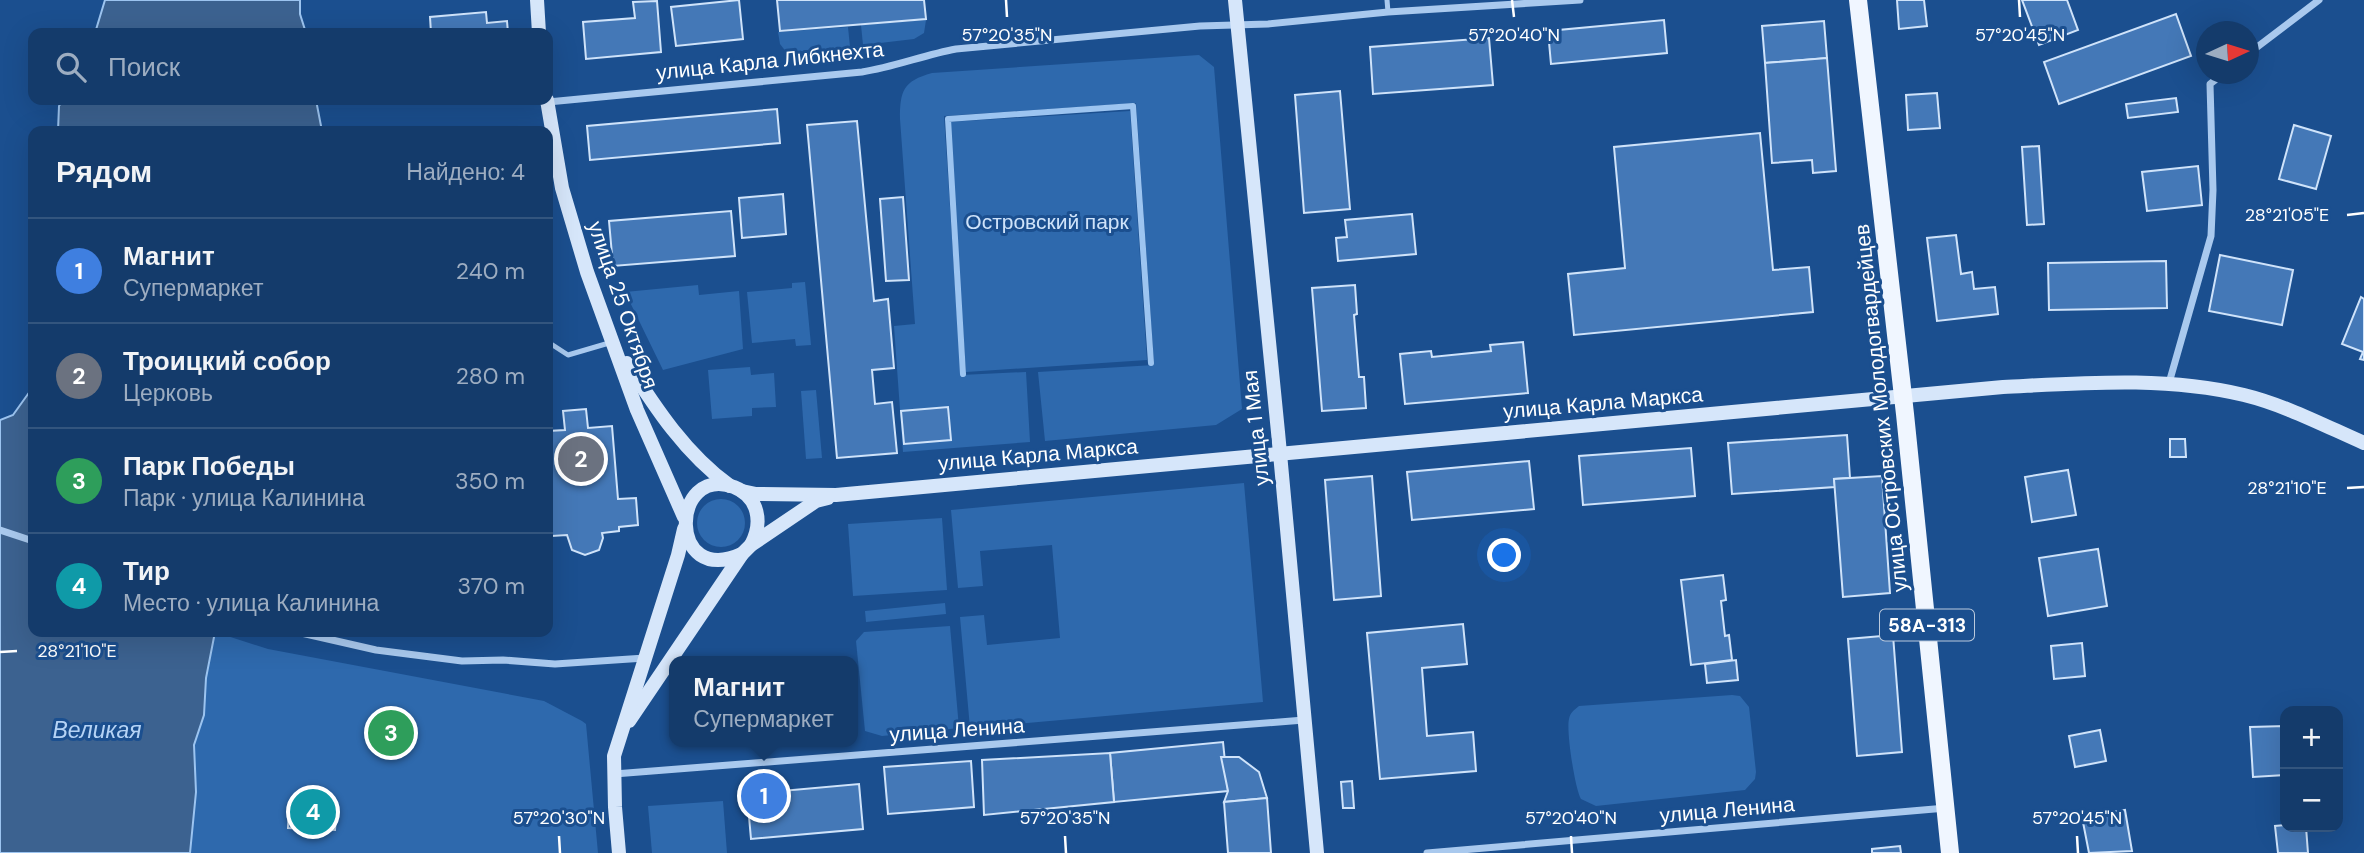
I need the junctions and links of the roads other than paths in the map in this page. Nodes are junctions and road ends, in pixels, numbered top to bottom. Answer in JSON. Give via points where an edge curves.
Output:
{"nodes":[{"id":1,"x":537,"y":0,"type":"edge"},
{"id":2,"x":1235,"y":0,"type":"edge"},
{"id":3,"x":1387,"y":0,"type":"edge"},
{"id":4,"x":1580,"y":0,"type":"edge"},
{"id":5,"x":1858,"y":0,"type":"edge"},
{"id":6,"x":2319,"y":0,"type":"edge"},
{"id":7,"x":1388,"y":12,"type":"junction"},
{"id":8,"x":1237,"y":25,"type":"junction"},
{"id":9,"x":539,"y":28,"type":"edge"},
{"id":10,"x":2259,"y":46,"type":"edge"},
{"id":11,"x":2210,"y":84,"type":"edge"},
{"id":12,"x":553,"y":100,"type":"edge"},
{"id":13,"x":547,"y":105,"type":"edge"},
{"id":14,"x":549,"y":126,"type":"edge"},
{"id":15,"x":553,"y":148,"type":"edge"},
{"id":16,"x":614,"y":341,"type":"junction"},
{"id":17,"x":553,"y":345,"type":"edge"},
{"id":18,"x":2169,"y":384,"type":"junction"},
{"id":19,"x":1903,"y":397,"type":"junction"},
{"id":20,"x":2364,"y":443,"type":"edge"},
{"id":21,"x":1280,"y":453,"type":"junction"},
{"id":22,"x":736,"y":488,"type":"junction"},
{"id":23,"x":836,"y":495,"type":"junction"},
{"id":24,"x":684,"y":523,"type":"junction"},
{"id":25,"x":0,"y":530,"type":"edge"},
{"id":26,"x":28,"y":539,"type":"edge"},
{"id":27,"x":747,"y":550,"type":"junction"},
{"id":28,"x":320,"y":637,"type":"edge"},
{"id":29,"x":674,"y":656,"type":"edge"},
{"id":30,"x":645,"y":659,"type":"junction"},
{"id":31,"x":669,"y":664,"type":"edge"},
{"id":32,"x":1304,"y":720,"type":"junction"},
{"id":33,"x":620,"y":735,"type":"junction"},
{"id":34,"x":614,"y":774,"type":"junction"},
{"id":35,"x":1946,"y":808,"type":"junction"},
{"id":36,"x":619,"y":853,"type":"edge"},
{"id":37,"x":1317,"y":853,"type":"edge"},
{"id":38,"x":1427,"y":853,"type":"edge"},
{"id":39,"x":1950,"y":853,"type":"edge"}],
"edges":[{"from":1,"to":9,"type":"main road"},
{"from":2,"to":8,"type":"main road","name":"улица 1 Мая"},
{"from":3,"to":7,"type":"lane"},
{"from":4,"to":7,"type":"street","name":"улица Карла Либкнехта"},
{"from":5,"to":19,"type":"main road","name":"улица Островских Молодогвардейцев","number":"58А-313"},
{"from":6,"to":10,"type":"street"},
{"from":7,"to":8,"type":"street","name":"улица Карла Либкнехта"},
{"from":8,"to":12,"type":"street","name":"улица Карла Либкнехта","via":[[956,49],[862,72]]},
{"from":8,"to":21,"type":"main road","name":"улица 1 Мая"},
{"from":11,"to":18,"type":"street","via":[[2211,236]]},
{"from":13,"to":14,"type":"main road","name":"улица 25 Октября"},
{"from":15,"to":16,"type":"main road","name":"улица 25 Октября","via":[[587,272]]},
{"from":16,"to":17,"type":"lane","via":[[568,355]]},
{"from":16,"to":22,"type":"main road","via":[[668,425],[710,471]]},
{"from":16,"to":24,"type":"main road","name":"улица 25 Октября"},
{"from":18,"to":19,"type":"main road","name":"улица Карла Маркса","via":[[2003,387]]},
{"from":18,"to":20,"type":"main road","name":"улица Карла Маркса","via":[[2246,396]]},
{"from":19,"to":21,"type":"main road","name":"улица Карла Маркса"},
{"from":19,"to":35,"type":"main road","name":"улица Островских Молодогвардейцев","number":"58А-313"},
{"from":21,"to":23,"type":"main road","name":"улица Карла Маркса"},
{"from":21,"to":32,"type":"main road","name":"улица 1 Мая"},
{"from":22,"to":23,"type":"main road","via":[[756,494]]},
{"from":22,"to":24,"type":"main road","via":[[706,488],[688,505]]},
{"from":22,"to":27,"type":"main road","via":[[757,510],[757,534]]},
{"from":23,"to":27,"type":"main road","via":[[816,501]]},
{"from":24,"to":27,"type":"main road","via":[[689,541],[707,557],[731,559]]},
{"from":24,"to":30,"type":"main road"},
{"from":25,"to":26,"type":"street"},
{"from":27,"to":29,"type":"main road"},
{"from":28,"to":30,"type":"street","via":[[462,661],[555,664]]},
{"from":30,"to":33,"type":"main road"},
{"from":31,"to":33,"type":"main road"},
{"from":32,"to":34,"type":"street","name":"улица Ленина"},
{"from":32,"to":37,"type":"main road","name":"улица 1 Мая"},
{"from":33,"to":34,"type":"main road"},
{"from":34,"to":36,"type":"main road"},
{"from":35,"to":38,"type":"street","name":"улица Ленина"},
{"from":35,"to":39,"type":"main road","name":"улица Островских Молодогвардейцев","number":"58А-313"}]}
